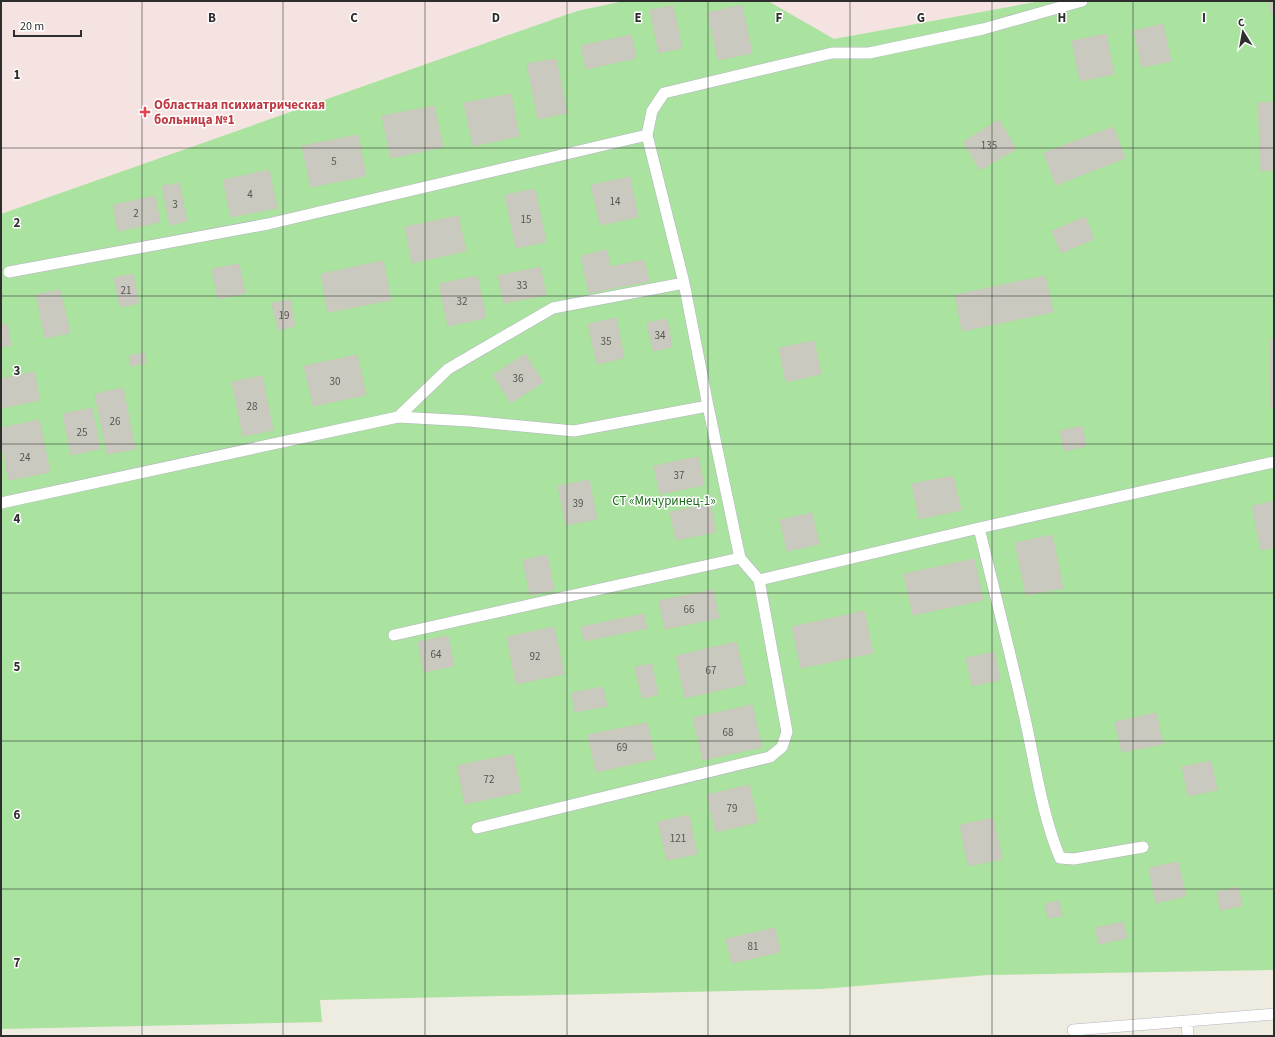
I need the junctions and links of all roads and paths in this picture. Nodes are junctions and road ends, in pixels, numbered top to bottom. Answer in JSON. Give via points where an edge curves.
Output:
{"nodes":[{"id":1,"x":1082,"y":1,"type":"edge"},
{"id":2,"x":647,"y":136,"type":"junction"},
{"id":3,"x":9,"y":272,"type":"dead end"},
{"id":4,"x":684,"y":283,"type":"junction"},
{"id":5,"x":708,"y":406,"type":"junction"},
{"id":6,"x":398,"y":417,"type":"junction"},
{"id":7,"x":1274,"y":462,"type":"edge"},
{"id":8,"x":1,"y":503,"type":"edge"},
{"id":9,"x":979,"y":528,"type":"junction"},
{"id":10,"x":740,"y":558,"type":"junction"},
{"id":11,"x":759,"y":580,"type":"junction"},
{"id":12,"x":394,"y":635,"type":"dead end"},
{"id":13,"x":477,"y":828,"type":"dead end"},
{"id":14,"x":1143,"y":847,"type":"dead end"},
{"id":15,"x":1274,"y":1014,"type":"edge"},
{"id":16,"x":1187,"y":1021,"type":"junction"},
{"id":17,"x":1073,"y":1030,"type":"dead end"},
{"id":18,"x":1188,"y":1036,"type":"edge"}],
"edges":[{"from":1,"to":2,"type":"lane","via":[[983,29],[869,53],[832,53],[664,93],[652,111]]},
{"from":2,"to":3,"type":"lane","via":[[268,224]]},
{"from":2,"to":4,"type":"lane"},
{"from":4,"to":5,"type":"lane"},
{"from":4,"to":6,"type":"lane","via":[[553,308],[448,369]]},
{"from":5,"to":6,"type":"lane","via":[[574,431]]},
{"from":5,"to":10,"type":"lane"},
{"from":6,"to":8,"type":"lane"},
{"from":7,"to":9,"type":"lane"},
{"from":9,"to":11,"type":"lane"},
{"from":9,"to":14,"type":"lane","via":[[1044,808],[1060,858],[1074,859]]},
{"from":10,"to":11,"type":"lane"},
{"from":10,"to":12,"type":"lane"},
{"from":11,"to":13,"type":"lane","via":[[787,732],[782,747],[770,757]]},
{"from":15,"to":16,"type":"lane"},
{"from":16,"to":17,"type":"lane"},
{"from":16,"to":18,"type":"lane"}]}
